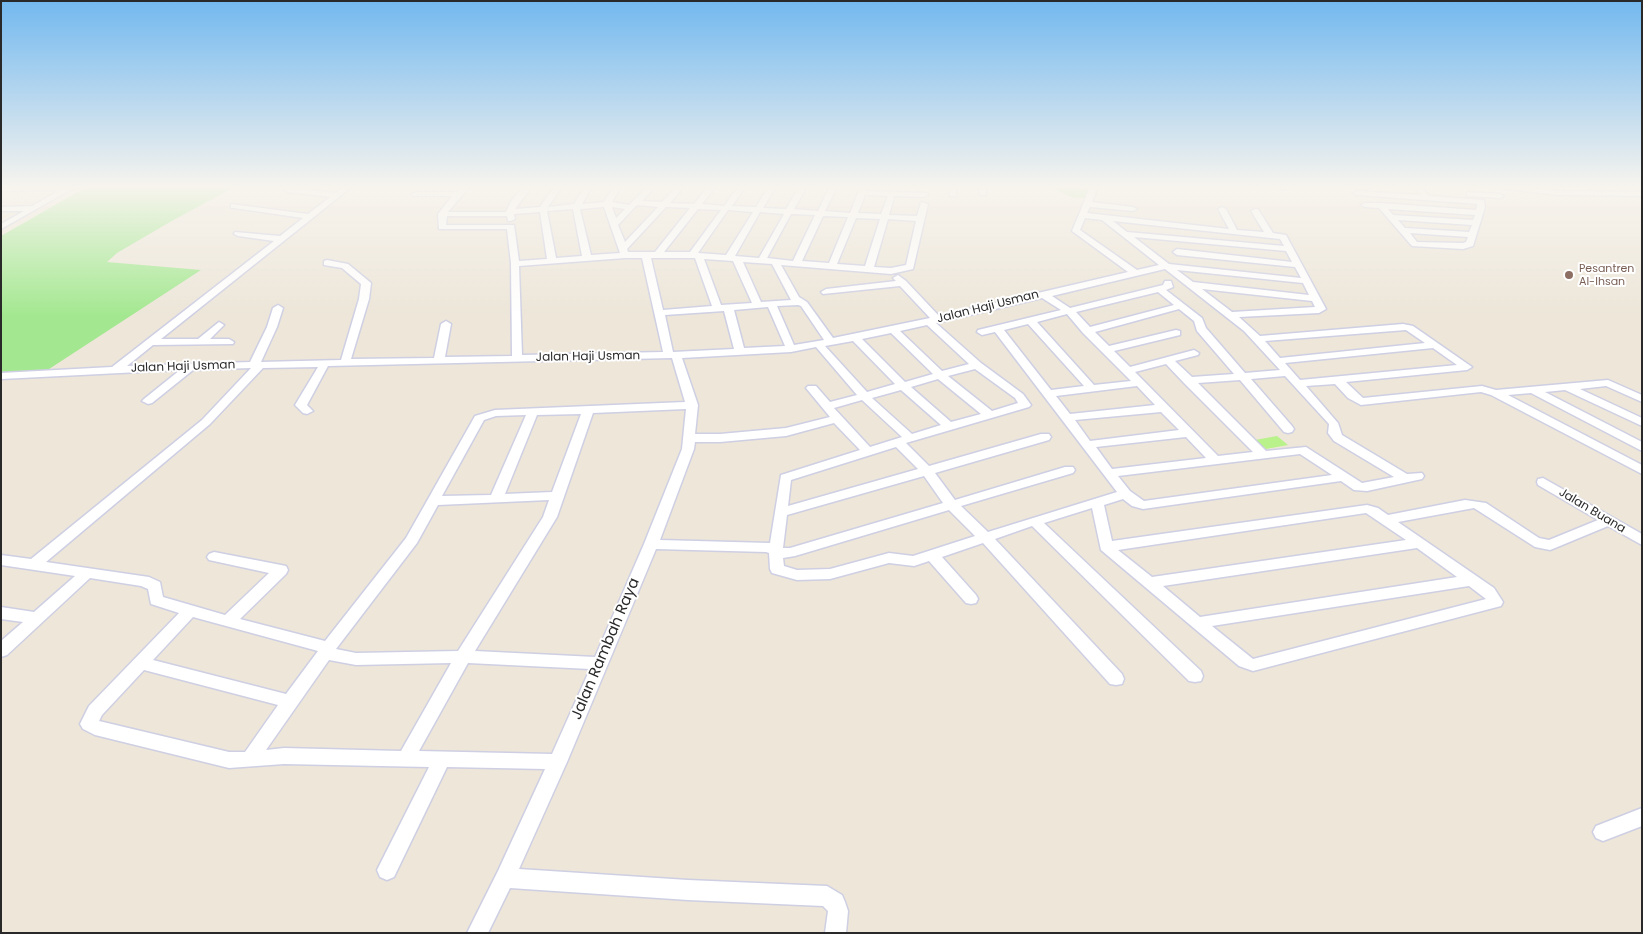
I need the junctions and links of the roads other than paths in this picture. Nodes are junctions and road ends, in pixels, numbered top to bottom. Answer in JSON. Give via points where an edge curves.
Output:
{"nodes":[{"id":1,"x":295,"y":229,"type":"edge"},
{"id":2,"x":511,"y":229,"type":"edge"},
{"id":3,"x":547,"y":229,"type":"edge"},
{"id":4,"x":581,"y":229,"type":"edge"},
{"id":5,"x":616,"y":229,"type":"edge"},
{"id":6,"x":644,"y":229,"type":"edge"},
{"id":7,"x":678,"y":229,"type":"edge"},
{"id":8,"x":713,"y":229,"type":"edge"},
{"id":9,"x":748,"y":229,"type":"edge"},
{"id":10,"x":780,"y":229,"type":"edge"},
{"id":11,"x":814,"y":229,"type":"edge"},
{"id":12,"x":848,"y":229,"type":"edge"},
{"id":13,"x":880,"y":229,"type":"edge"},
{"id":14,"x":920,"y":229,"type":"edge"},
{"id":15,"x":1077,"y":229,"type":"edge"},
{"id":16,"x":1119,"y":229,"type":"edge"},
{"id":17,"x":1196,"y":229,"type":"edge"},
{"id":18,"x":1233,"y":229,"type":"edge"},
{"id":19,"x":1266,"y":229,"type":"edge"},
{"id":20,"x":1475,"y":229,"type":"edge"},
{"id":21,"x":1402,"y":230,"type":"joint"},
{"id":22,"x":1235,"y":233,"type":"junction"},
{"id":23,"x":238,"y":234,"type":"dead end"},
{"id":24,"x":1126,"y":234,"type":"junction"},
{"id":25,"x":1473,"y":235,"type":"junction"},
{"id":26,"x":1270,"y":236,"type":"junction"},
{"id":27,"x":281,"y":239,"type":"junction"},
{"id":28,"x":1175,"y":239,"type":"junction"},
{"id":29,"x":1290,"y":249,"type":"junction"},
{"id":30,"x":624,"y":252,"type":"junction"},
{"id":31,"x":1177,"y":252,"type":"junction"},
{"id":32,"x":646,"y":255,"type":"junction"},
{"id":33,"x":656,"y":255,"type":"junction"},
{"id":34,"x":696,"y":256,"type":"junction"},
{"id":35,"x":587,"y":258,"type":"junction"},
{"id":36,"x":733,"y":258,"type":"junction"},
{"id":37,"x":552,"y":260,"type":"junction"},
{"id":38,"x":761,"y":261,"type":"junction"},
{"id":39,"x":775,"y":262,"type":"junction"},
{"id":40,"x":327,"y":263,"type":"dead end"},
{"id":41,"x":515,"y":264,"type":"junction"},
{"id":42,"x":796,"y":264,"type":"junction"},
{"id":43,"x":813,"y":264,"type":"junction"},
{"id":44,"x":1299,"y":265,"type":"junction"},
{"id":45,"x":832,"y":266,"type":"junction"},
{"id":46,"x":1166,"y":266,"type":"junction"},
{"id":47,"x":1179,"y":268,"type":"junction"},
{"id":48,"x":869,"y":269,"type":"junction"},
{"id":49,"x":891,"y":271,"type":"junction"},
{"id":50,"x":1135,"y":272,"type":"junction"},
{"id":51,"x":820,"y":277,"type":"dead end"},
{"id":52,"x":1307,"y":281,"type":"junction"},
{"id":53,"x":903,"y":283,"type":"junction"},
{"id":54,"x":1168,"y":283,"type":"dead end"},
{"id":55,"x":1192,"y":285,"type":"junction"},
{"id":56,"x":1159,"y":289,"type":"junction"},
{"id":57,"x":826,"y":292,"type":"dead end"},
{"id":58,"x":1043,"y":294,"type":"junction"},
{"id":59,"x":1315,"y":299,"type":"junction"},
{"id":60,"x":801,"y":303,"type":"junction"},
{"id":61,"x":757,"y":304,"type":"junction"},
{"id":62,"x":772,"y":306,"type":"dead end"},
{"id":63,"x":1181,"y":306,"type":"junction"},
{"id":64,"x":278,"y":308,"type":"dead end"},
{"id":65,"x":717,"y":308,"type":"junction"},
{"id":66,"x":729,"y":310,"type":"dead end"},
{"id":67,"x":1069,"y":312,"type":"junction"},
{"id":68,"x":659,"y":313,"type":"junction"},
{"id":69,"x":1231,"y":315,"type":"junction"},
{"id":70,"x":933,"y":321,"type":"junction"},
{"id":71,"x":1031,"y":321,"type":"junction"},
{"id":72,"x":446,"y":324,"type":"dead end"},
{"id":73,"x":219,"y":325,"type":"dead end"},
{"id":74,"x":998,"y":329,"type":"junction"},
{"id":75,"x":893,"y":330,"type":"junction"},
{"id":76,"x":1087,"y":331,"type":"junction"},
{"id":77,"x":982,"y":332,"type":"dead end"},
{"id":78,"x":1176,"y":333,"type":"dead end"},
{"id":79,"x":856,"y":338,"type":"junction"},
{"id":80,"x":1257,"y":339,"type":"junction"},
{"id":81,"x":151,"y":342,"type":"junction"},
{"id":82,"x":201,"y":342,"type":"junction"},
{"id":83,"x":229,"y":342,"type":"dead end"},
{"id":84,"x":831,"y":343,"type":"junction"},
{"id":85,"x":819,"y":345,"type":"junction"},
{"id":86,"x":1436,"y":346,"type":"junction"},
{"id":87,"x":791,"y":350,"type":"junction"},
{"id":88,"x":1106,"y":350,"type":"junction"},
{"id":89,"x":740,"y":351,"type":"junction"},
{"id":90,"x":1194,"y":353,"type":"dead end"},
{"id":91,"x":672,"y":355,"type":"junction"},
{"id":92,"x":517,"y":359,"type":"junction"},
{"id":93,"x":1167,"y":359,"type":"junction"},
{"id":94,"x":439,"y":360,"type":"junction"},
{"id":95,"x":1277,"y":361,"type":"junction"},
{"id":96,"x":345,"y":362,"type":"junction"},
{"id":97,"x":325,"y":363,"type":"junction"},
{"id":98,"x":257,"y":365,"type":"junction"},
{"id":99,"x":977,"y":365,"type":"junction"},
{"id":100,"x":191,"y":366,"type":"junction"},
{"id":101,"x":116,"y":369,"type":"junction"},
{"id":102,"x":1127,"y":371,"type":"junction"},
{"id":103,"x":1288,"y":373,"type":"junction"},
{"id":104,"x":1242,"y":375,"type":"junction"},
{"id":105,"x":1,"y":376,"type":"edge"},
{"id":106,"x":941,"y":376,"type":"junction"},
{"id":107,"x":1338,"y":380,"type":"junction"},
{"id":108,"x":1188,"y":381,"type":"junction"},
{"id":109,"x":1138,"y":383,"type":"junction"},
{"id":110,"x":1298,"y":384,"type":"junction"},
{"id":111,"x":903,"y":386,"type":"junction"},
{"id":112,"x":1565,"y":386,"type":"junction"},
{"id":113,"x":812,"y":388,"type":"dead end"},
{"id":114,"x":1092,"y":389,"type":"junction"},
{"id":115,"x":1530,"y":389,"type":"junction"},
{"id":116,"x":1495,"y":393,"type":"junction"},
{"id":117,"x":1047,"y":394,"type":"junction"},
{"id":118,"x":865,"y":397,"type":"junction"},
{"id":119,"x":1642,"y":399,"type":"edge"},
{"id":120,"x":148,"y":401,"type":"dead end"},
{"id":121,"x":692,"y":405,"type":"junction"},
{"id":122,"x":826,"y":407,"type":"junction"},
{"id":123,"x":1162,"y":408,"type":"junction"},
{"id":124,"x":588,"y":410,"type":"junction"},
{"id":125,"x":306,"y":411,"type":"dead end"},
{"id":126,"x":533,"y":412,"type":"junction"},
{"id":127,"x":988,"y":414,"type":"junction"},
{"id":128,"x":1065,"y":418,"type":"junction"},
{"id":129,"x":837,"y":420,"type":"junction"},
{"id":130,"x":1642,"y":423,"type":"edge"},
{"id":131,"x":949,"y":426,"type":"junction"},
{"id":132,"x":1288,"y":429,"type":"dead end"},
{"id":133,"x":1187,"y":434,"type":"junction"},
{"id":134,"x":1045,"y":437,"type":"dead end"},
{"id":135,"x":690,"y":438,"type":"junction"},
{"id":136,"x":904,"y":440,"type":"junction"},
{"id":137,"x":1086,"y":445,"type":"junction"},
{"id":138,"x":1642,"y":447,"type":"edge"},
{"id":139,"x":868,"y":451,"type":"junction"},
{"id":140,"x":1262,"y":454,"type":"junction"},
{"id":141,"x":1215,"y":460,"type":"junction"},
{"id":142,"x":1069,"y":470,"type":"dead end"},
{"id":143,"x":1642,"y":470,"type":"edge"},
{"id":144,"x":927,"y":471,"type":"junction"},
{"id":145,"x":1109,"y":473,"type":"junction"},
{"id":146,"x":1418,"y":476,"type":"dead end"},
{"id":147,"x":1344,"y":477,"type":"junction"},
{"id":148,"x":1404,"y":478,"type":"junction"},
{"id":149,"x":1543,"y":482,"type":"dead end"},
{"id":150,"x":1125,"y":494,"type":"junction"},
{"id":151,"x":559,"y":496,"type":"junction"},
{"id":152,"x":496,"y":499,"type":"junction"},
{"id":153,"x":433,"y":501,"type":"junction"},
{"id":154,"x":1097,"y":502,"type":"junction"},
{"id":155,"x":951,"y":504,"type":"junction"},
{"id":156,"x":782,"y":512,"type":"junction"},
{"id":157,"x":1387,"y":520,"type":"junction"},
{"id":158,"x":1034,"y":521,"type":"junction"},
{"id":159,"x":1608,"y":521,"type":"junction"},
{"id":160,"x":986,"y":538,"type":"junction"},
{"id":161,"x":1642,"y":540,"type":"edge"},
{"id":162,"x":1420,"y":543,"type":"junction"},
{"id":163,"x":651,"y":544,"type":"junction"},
{"id":164,"x":1106,"y":547,"type":"junction"},
{"id":165,"x":776,"y":550,"type":"junction"},
{"id":166,"x":932,"y":555,"type":"junction"},
{"id":167,"x":214,"y":557,"type":"dead end"},
{"id":168,"x":1,"y":560,"type":"edge"},
{"id":169,"x":33,"y":565,"type":"junction"},
{"id":170,"x":88,"y":572,"type":"junction"},
{"id":171,"x":1472,"y":580,"type":"junction"},
{"id":172,"x":1148,"y":582,"type":"junction"},
{"id":173,"x":971,"y":599,"type":"dead end"},
{"id":174,"x":190,"y":611,"type":"junction"},
{"id":175,"x":1,"y":612,"type":"edge"},
{"id":176,"x":37,"y":618,"type":"junction"},
{"id":177,"x":228,"y":621,"type":"junction"},
{"id":178,"x":1196,"y":623,"type":"junction"},
{"id":179,"x":1,"y":651,"type":"edge"},
{"id":180,"x":327,"y":651,"type":"junction"},
{"id":181,"x":462,"y":657,"type":"junction"},
{"id":182,"x":141,"y":662,"type":"junction"},
{"id":183,"x":600,"y":662,"type":"junction"},
{"id":184,"x":1194,"y":676,"type":"dead end"},
{"id":185,"x":1116,"y":679,"type":"dead end"},
{"id":186,"x":290,"y":702,"type":"junction"},
{"id":187,"x":406,"y":759,"type":"junction"},
{"id":188,"x":250,"y":760,"type":"junction"},
{"id":189,"x":442,"y":760,"type":"junction"},
{"id":190,"x":558,"y":762,"type":"junction"},
{"id":191,"x":1642,"y":816,"type":"edge"},
{"id":192,"x":1603,"y":832,"type":"dead end"},
{"id":193,"x":387,"y":870,"type":"dead end"},
{"id":194,"x":505,"y":878,"type":"junction"},
{"id":195,"x":477,"y":933,"type":"edge"},
{"id":196,"x":835,"y":933,"type":"edge"}],
"edges":[{"from":1,"to":27,"type":"street"},
{"from":2,"to":41,"type":"street"},
{"from":3,"to":37,"type":"street"},
{"from":4,"to":35,"type":"street"},
{"from":5,"to":30,"type":"street"},
{"from":6,"to":30,"type":"street"},
{"from":7,"to":33,"type":"street"},
{"from":8,"to":34,"type":"street"},
{"from":9,"to":36,"type":"street"},
{"from":10,"to":38,"type":"street"},
{"from":11,"to":42,"type":"street"},
{"from":12,"to":45,"type":"street"},
{"from":13,"to":48,"type":"street"},
{"from":14,"to":49,"type":"street","via":[[910,267]]},
{"from":15,"to":50,"type":"street","via":[[1076,231]]},
{"from":16,"to":24,"type":"street"},
{"from":17,"to":22,"type":"street"},
{"from":18,"to":22,"type":"street"},
{"from":19,"to":26,"type":"street"},
{"from":20,"to":25,"type":"street"},
{"from":21,"to":25,"type":"street"},
{"from":21,"to":25,"type":"street","via":[[1415,244],[1468,246]]},
{"from":22,"to":26,"type":"street"},
{"from":23,"to":27,"type":"street"},
{"from":24,"to":28,"type":"street"},
{"from":24,"to":46,"type":"street"},
{"from":26,"to":29,"type":"street","via":[[1283,237]]},
{"from":27,"to":81,"type":"street"},
{"from":28,"to":29,"type":"street"},
{"from":28,"to":31,"type":"street"},
{"from":29,"to":44,"type":"street"},
{"from":30,"to":32,"type":"street"},
{"from":30,"to":35,"type":"street"},
{"from":31,"to":44,"type":"street"},
{"from":31,"to":47,"type":"street"},
{"from":32,"to":33,"type":"street"},
{"from":32,"to":68,"type":"street","name":"Jalan Rambah Raya"},
{"from":33,"to":34,"type":"street"},
{"from":34,"to":36,"type":"street"},
{"from":34,"to":65,"type":"street"},
{"from":35,"to":37,"type":"street"},
{"from":36,"to":38,"type":"street"},
{"from":36,"to":61,"type":"street"},
{"from":37,"to":41,"type":"street"},
{"from":38,"to":39,"type":"street"},
{"from":39,"to":42,"type":"street"},
{"from":39,"to":60,"type":"street"},
{"from":40,"to":96,"type":"street","via":[[345,266],[366,283]]},
{"from":41,"to":92,"type":"street"},
{"from":42,"to":43,"type":"street"},
{"from":43,"to":45,"type":"street"},
{"from":43,"to":51,"type":"street"},
{"from":44,"to":52,"type":"street"},
{"from":45,"to":48,"type":"street"},
{"from":46,"to":47,"type":"street"},
{"from":46,"to":50,"type":"street","name":"Jalan Haji Usman"},
{"from":46,"to":55,"type":"street"},
{"from":47,"to":52,"type":"street"},
{"from":48,"to":49,"type":"street"},
{"from":49,"to":53,"type":"street"},
{"from":50,"to":58,"type":"street","name":"Jalan Haji Usman"},
{"from":52,"to":59,"type":"street"},
{"from":53,"to":57,"type":"street"},
{"from":53,"to":70,"type":"street"},
{"from":54,"to":56,"type":"street","via":[[1168,287]]},
{"from":55,"to":59,"type":"street"},
{"from":55,"to":69,"type":"street"},
{"from":56,"to":63,"type":"street"},
{"from":56,"to":67,"type":"street"},
{"from":58,"to":67,"type":"street"},
{"from":58,"to":70,"type":"street","name":"Jalan Haji Usman"},
{"from":59,"to":69,"type":"street","via":[[1319,310]]},
{"from":60,"to":61,"type":"street"},
{"from":60,"to":84,"type":"street"},
{"from":61,"to":65,"type":"street"},
{"from":62,"to":87,"type":"street"},
{"from":63,"to":76,"type":"street"},
{"from":63,"to":104,"type":"street","via":[[1200,320],[1201,329]]},
{"from":64,"to":98,"type":"street"},
{"from":65,"to":68,"type":"street"},
{"from":66,"to":89,"type":"street"},
{"from":67,"to":71,"type":"street"},
{"from":67,"to":76,"type":"street"},
{"from":68,"to":91,"type":"street","name":"Jalan Rambah Raya"},
{"from":69,"to":80,"type":"street"},
{"from":70,"to":75,"type":"street","name":"Jalan Haji Usman"},
{"from":70,"to":99,"type":"street"},
{"from":71,"to":74,"type":"street"},
{"from":71,"to":114,"type":"street"},
{"from":72,"to":94,"type":"street"},
{"from":73,"to":82,"type":"street"},
{"from":74,"to":77,"type":"street"},
{"from":74,"to":117,"type":"street"},
{"from":75,"to":79,"type":"street","name":"Jalan Haji Usman"},
{"from":75,"to":106,"type":"street"},
{"from":76,"to":88,"type":"street"},
{"from":78,"to":88,"type":"street"},
{"from":79,"to":84,"type":"street","name":"Jalan Haji Usman"},
{"from":79,"to":111,"type":"street"},
{"from":80,"to":86,"type":"street","via":[[1403,327]]},
{"from":80,"to":95,"type":"street"},
{"from":81,"to":82,"type":"street"},
{"from":81,"to":101,"type":"street"},
{"from":82,"to":83,"type":"street"},
{"from":84,"to":85,"type":"street","name":"Jalan Haji Usman"},
{"from":85,"to":87,"type":"street","name":"Jalan Haji Usman"},
{"from":85,"to":118,"type":"street"},
{"from":86,"to":95,"type":"street"},
{"from":86,"to":107,"type":"street","via":[[1467,367]]},
{"from":87,"to":89,"type":"street","name":"Jalan Haji Usman"},
{"from":88,"to":102,"type":"street"},
{"from":89,"to":91,"type":"street","name":"Jalan Haji Usman"},
{"from":90,"to":93,"type":"street"},
{"from":91,"to":92,"type":"street","name":"Jalan Haji Usman"},
{"from":91,"to":121,"type":"street","name":"Jalan Rambah Raya"},
{"from":92,"to":94,"type":"street","name":"Jalan Haji Usman"},
{"from":93,"to":102,"type":"street"},
{"from":93,"to":108,"type":"street"},
{"from":94,"to":96,"type":"street","name":"Jalan Haji Usman"},
{"from":95,"to":103,"type":"street"},
{"from":96,"to":97,"type":"street","name":"Jalan Haji Usman"},
{"from":97,"to":98,"type":"street","name":"Jalan Haji Usman"},
{"from":97,"to":125,"type":"street","via":[[301,405]]},
{"from":98,"to":100,"type":"street","name":"Jalan Haji Usman"},
{"from":98,"to":169,"type":"street","via":[[206,422]]},
{"from":99,"to":106,"type":"street"},
{"from":99,"to":127,"type":"street","via":[[1025,404]]},
{"from":100,"to":101,"type":"street","name":"Jalan Haji Usman"},
{"from":100,"to":120,"type":"street"},
{"from":101,"to":105,"type":"street","name":"Jalan Haji Usman"},
{"from":102,"to":109,"type":"street"},
{"from":103,"to":104,"type":"street"},
{"from":103,"to":110,"type":"street"},
{"from":104,"to":108,"type":"street"},
{"from":104,"to":132,"type":"street"},
{"from":106,"to":111,"type":"street"},
{"from":106,"to":127,"type":"street"},
{"from":107,"to":110,"type":"street"},
{"from":107,"to":116,"type":"street","via":[[1361,402],[1482,389]]},
{"from":108,"to":140,"type":"street"},
{"from":109,"to":114,"type":"street"},
{"from":109,"to":123,"type":"street"},
{"from":110,"to":148,"type":"street","via":[[1333,423],[1338,438]]},
{"from":111,"to":118,"type":"street"},
{"from":111,"to":131,"type":"street"},
{"from":112,"to":115,"type":"street"},
{"from":112,"to":119,"type":"street","via":[[1608,383]]},
{"from":112,"to":130,"type":"street"},
{"from":113,"to":122,"type":"street"},
{"from":114,"to":117,"type":"street"},
{"from":115,"to":116,"type":"street"},
{"from":115,"to":138,"type":"street"},
{"from":116,"to":143,"type":"street"},
{"from":117,"to":128,"type":"street"},
{"from":118,"to":122,"type":"street"},
{"from":118,"to":136,"type":"street"},
{"from":121,"to":124,"type":"street"},
{"from":121,"to":135,"type":"street","name":"Jalan Rambah Raya"},
{"from":122,"to":129,"type":"street"},
{"from":123,"to":128,"type":"street"},
{"from":123,"to":133,"type":"street"},
{"from":124,"to":126,"type":"street"},
{"from":124,"to":151,"type":"street"},
{"from":126,"to":152,"type":"street"},
{"from":126,"to":153,"type":"street","via":[[495,413],[479,418]]},
{"from":127,"to":131,"type":"street"},
{"from":128,"to":137,"type":"street"},
{"from":129,"to":135,"type":"street","via":[[786,432]]},
{"from":129,"to":139,"type":"street"},
{"from":131,"to":136,"type":"street"},
{"from":133,"to":137,"type":"street"},
{"from":133,"to":141,"type":"street"},
{"from":134,"to":144,"type":"street"},
{"from":135,"to":163,"type":"street","name":"Jalan Rambah Raya"},
{"from":136,"to":139,"type":"street"},
{"from":136,"to":144,"type":"street"},
{"from":137,"to":145,"type":"street"},
{"from":139,"to":156,"type":"street","via":[[785,478]]},
{"from":140,"to":141,"type":"street"},
{"from":140,"to":147,"type":"street","via":[[1302,450]]},
{"from":141,"to":145,"type":"street"},
{"from":142,"to":155,"type":"street"},
{"from":144,"to":155,"type":"street"},
{"from":144,"to":156,"type":"street"},
{"from":145,"to":150,"type":"street"},
{"from":146,"to":148,"type":"street"},
{"from":147,"to":148,"type":"street","via":[[1359,487]]},
{"from":147,"to":150,"type":"street","via":[[1144,505]]},
{"from":149,"to":159,"type":"street","name":"Jalan Buana"},
{"from":150,"to":154,"type":"street"},
{"from":151,"to":152,"type":"street"},
{"from":151,"to":181,"type":"street","via":[[535,542]]},
{"from":152,"to":153,"type":"street"},
{"from":153,"to":180,"type":"street","via":[[412,540]]},
{"from":154,"to":158,"type":"street"},
{"from":154,"to":164,"type":"street"},
{"from":155,"to":160,"type":"street"},
{"from":155,"to":165,"type":"street","via":[[790,553]]},
{"from":156,"to":165,"type":"street"},
{"from":157,"to":159,"type":"street","via":[[1474,504],[1535,542],[1550,545]]},
{"from":157,"to":162,"type":"street"},
{"from":157,"to":164,"type":"street","via":[[1373,511],[1361,510]]},
{"from":158,"to":160,"type":"street"},
{"from":158,"to":184,"type":"street"},
{"from":159,"to":161,"type":"street","name":"Jalan Buana"},
{"from":160,"to":166,"type":"street"},
{"from":160,"to":185,"type":"street"},
{"from":162,"to":171,"type":"street"},
{"from":162,"to":172,"type":"street"},
{"from":163,"to":165,"type":"street","via":[[768,547]]},
{"from":163,"to":183,"type":"street","name":"Jalan Rambah Raya"},
{"from":164,"to":172,"type":"street"},
{"from":165,"to":166,"type":"street","via":[[777,569],[798,575],[830,574],[889,558],[914,561]]},
{"from":166,"to":173,"type":"street"},
{"from":167,"to":177,"type":"street","via":[[281,570]]},
{"from":168,"to":169,"type":"street"},
{"from":169,"to":170,"type":"street"},
{"from":170,"to":174,"type":"street","via":[[150,583],[155,586],[156,600]]},
{"from":170,"to":176,"type":"street"},
{"from":171,"to":178,"type":"street"},
{"from":171,"to":178,"type":"street","via":[[1489,592],[1496,602],[1260,665],[1245,662]]},
{"from":172,"to":178,"type":"street"},
{"from":174,"to":177,"type":"street"},
{"from":174,"to":182,"type":"street"},
{"from":175,"to":176,"type":"street"},
{"from":176,"to":179,"type":"street"},
{"from":177,"to":180,"type":"street"},
{"from":180,"to":181,"type":"street","via":[[356,659]]},
{"from":180,"to":186,"type":"street"},
{"from":181,"to":183,"type":"street"},
{"from":181,"to":187,"type":"street"},
{"from":182,"to":186,"type":"street"},
{"from":182,"to":188,"type":"street","via":[[95,711],[89,724],[229,760]]},
{"from":183,"to":190,"type":"street","name":"Jalan Rambah Raya"},
{"from":186,"to":188,"type":"street"},
{"from":187,"to":188,"type":"street","via":[[275,756]]},
{"from":187,"to":189,"type":"street"},
{"from":189,"to":190,"type":"street"},
{"from":189,"to":193,"type":"street"},
{"from":190,"to":194,"type":"street","name":"Jalan Rambah Raya"},
{"from":191,"to":192,"type":"street"},
{"from":194,"to":195,"type":"street","name":"Jalan Rambah Raya"},
{"from":194,"to":196,"type":"street","via":[[827,896],[835,902],[838,911]]}]}
